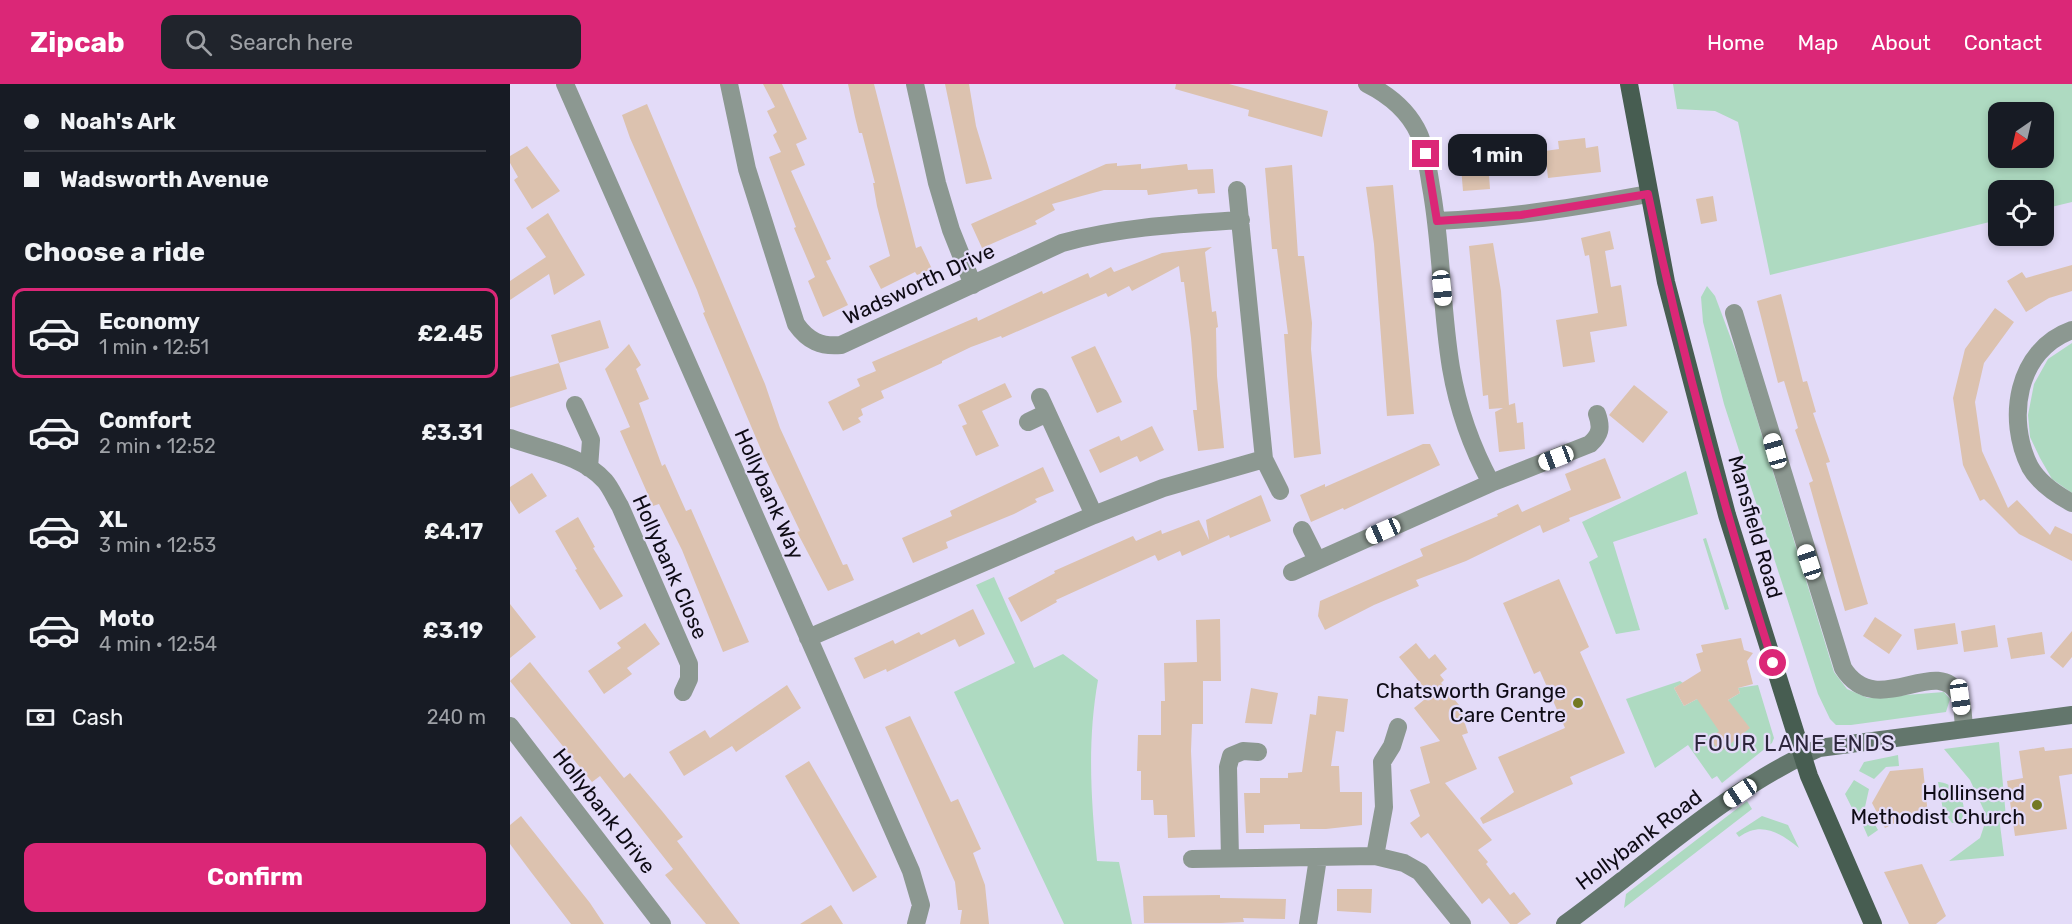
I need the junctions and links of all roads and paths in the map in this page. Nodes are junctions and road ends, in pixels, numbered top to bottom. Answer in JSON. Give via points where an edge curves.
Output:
{"nodes":[{"id":1,"x":565,"y":84,"type":"edge"},
{"id":2,"x":729,"y":84,"type":"edge"},
{"id":3,"x":915,"y":84,"type":"edge"},
{"id":4,"x":1367,"y":84,"type":"edge"},
{"id":5,"x":1629,"y":84,"type":"edge"},
{"id":6,"x":1237,"y":190,"type":"dead end"},
{"id":7,"x":1648,"y":194,"type":"junction"},
{"id":8,"x":1241,"y":220,"type":"junction"},
{"id":9,"x":1437,"y":221,"type":"junction"},
{"id":10,"x":973,"y":285,"type":"junction"},
{"id":11,"x":1734,"y":313,"type":"dead end"},
{"id":12,"x":2072,"y":330,"type":"edge"},
{"id":13,"x":575,"y":405,"type":"dead end"},
{"id":14,"x":1597,"y":414,"type":"dead end"},
{"id":15,"x":1028,"y":422,"type":"dead end"},
{"id":16,"x":510,"y":438,"type":"edge"},
{"id":17,"x":1264,"y":459,"type":"junction"},
{"id":18,"x":589,"y":468,"type":"junction"},
{"id":19,"x":1491,"y":483,"type":"junction"},
{"id":20,"x":1280,"y":491,"type":"dead end"},
{"id":21,"x":2072,"y":503,"type":"edge"},
{"id":22,"x":1094,"y":515,"type":"junction"},
{"id":23,"x":1302,"y":530,"type":"dead end"},
{"id":24,"x":1317,"y":560,"type":"junction"},
{"id":25,"x":1292,"y":572,"type":"dead end"},
{"id":26,"x":808,"y":638,"type":"junction"},
{"id":27,"x":683,"y":692,"type":"dead end"},
{"id":28,"x":2072,"y":715,"type":"edge"},
{"id":29,"x":510,"y":726,"type":"edge"},
{"id":30,"x":1398,"y":727,"type":"dead end"},
{"id":31,"x":1964,"y":727,"type":"junction"},
{"id":32,"x":1258,"y":752,"type":"dead end"},
{"id":33,"x":1802,"y":755,"type":"junction"},
{"id":34,"x":1375,"y":856,"type":"junction"},
{"id":35,"x":1230,"y":858,"type":"junction"},
{"id":36,"x":1318,"y":858,"type":"junction"},
{"id":37,"x":1192,"y":859,"type":"dead end"},
{"id":38,"x":663,"y":924,"type":"edge"},
{"id":39,"x":916,"y":924,"type":"edge"},
{"id":40,"x":1308,"y":924,"type":"edge"},
{"id":41,"x":1462,"y":924,"type":"edge"},
{"id":42,"x":1565,"y":924,"type":"edge"},
{"id":43,"x":1873,"y":924,"type":"edge"}],
"edges":[{"from":1,"to":26,"type":"street","name":"Hollybank Way"},
{"from":2,"to":10,"type":"street","name":"Wadsworth Drive","via":[[747,169],[796,324],[805,337],[830,346],[841,345]]},
{"from":3,"to":10,"type":"street","via":[[937,183]]},
{"from":4,"to":9,"type":"street","via":[[1392,100],[1419,134]]},
{"from":5,"to":7,"type":"main road","name":"Mansfield Road"},
{"from":6,"to":8,"type":"street"},
{"from":7,"to":9,"type":"street","via":[[1521,215]]},
{"from":7,"to":33,"type":"main road","name":"Mansfield Road","via":[[1666,282],[1716,475]]},
{"from":8,"to":10,"type":"street","name":"Wadsworth Drive","via":[[1094,234],[1062,243]]},
{"from":8,"to":17,"type":"street"},
{"from":9,"to":19,"type":"street","via":[[1452,376],[1472,446]]},
{"from":11,"to":31,"type":"street","via":[[1843,668],[1852,681],[1872,691],[1943,681],[1960,697]]},
{"from":12,"to":21,"type":"street","via":[[2045,347],[2029,368],[2018,394],[2017,421],[2031,469],[2050,490]]},
{"from":13,"to":18,"type":"street","via":[[591,440]]},
{"from":14,"to":19,"type":"street","via":[[1601,426],[1598,437],[1590,444]]},
{"from":15,"to":22,"type":"street","via":[[1043,405]]},
{"from":16,"to":18,"type":"street","name":"Hollybank Close","via":[[559,452]]},
{"from":17,"to":20,"type":"street"},
{"from":17,"to":22,"type":"street","via":[[1163,488]]},
{"from":18,"to":27,"type":"street","name":"Hollybank Close","via":[[606,482],[620,506],[689,664],[689,679]]},
{"from":19,"to":24,"type":"street"},
{"from":22,"to":26,"type":"street"},
{"from":23,"to":24,"type":"street"},
{"from":24,"to":25,"type":"street"},
{"from":26,"to":39,"type":"street","name":"Hollybank Way","via":[[919,891],[921,905]]},
{"from":28,"to":31,"type":"main road","name":"Hollybank Road"},
{"from":29,"to":38,"type":"street","name":"Hollybank Drive"},
{"from":30,"to":34,"type":"street","via":[[1382,762],[1384,807]]},
{"from":31,"to":33,"type":"main road","name":"Hollybank Road","via":[[1831,745]]},
{"from":32,"to":35,"type":"street","via":[[1231,756],[1228,767]]},
{"from":33,"to":42,"type":"main road","name":"Hollybank Road","via":[[1727,801]]},
{"from":33,"to":43,"type":"main road","name":"Mansfield Road"},
{"from":34,"to":36,"type":"street"},
{"from":34,"to":41,"type":"street","via":[[1404,863],[1420,872]]},
{"from":35,"to":36,"type":"street"},
{"from":35,"to":37,"type":"street"},
{"from":36,"to":40,"type":"street"}]}
